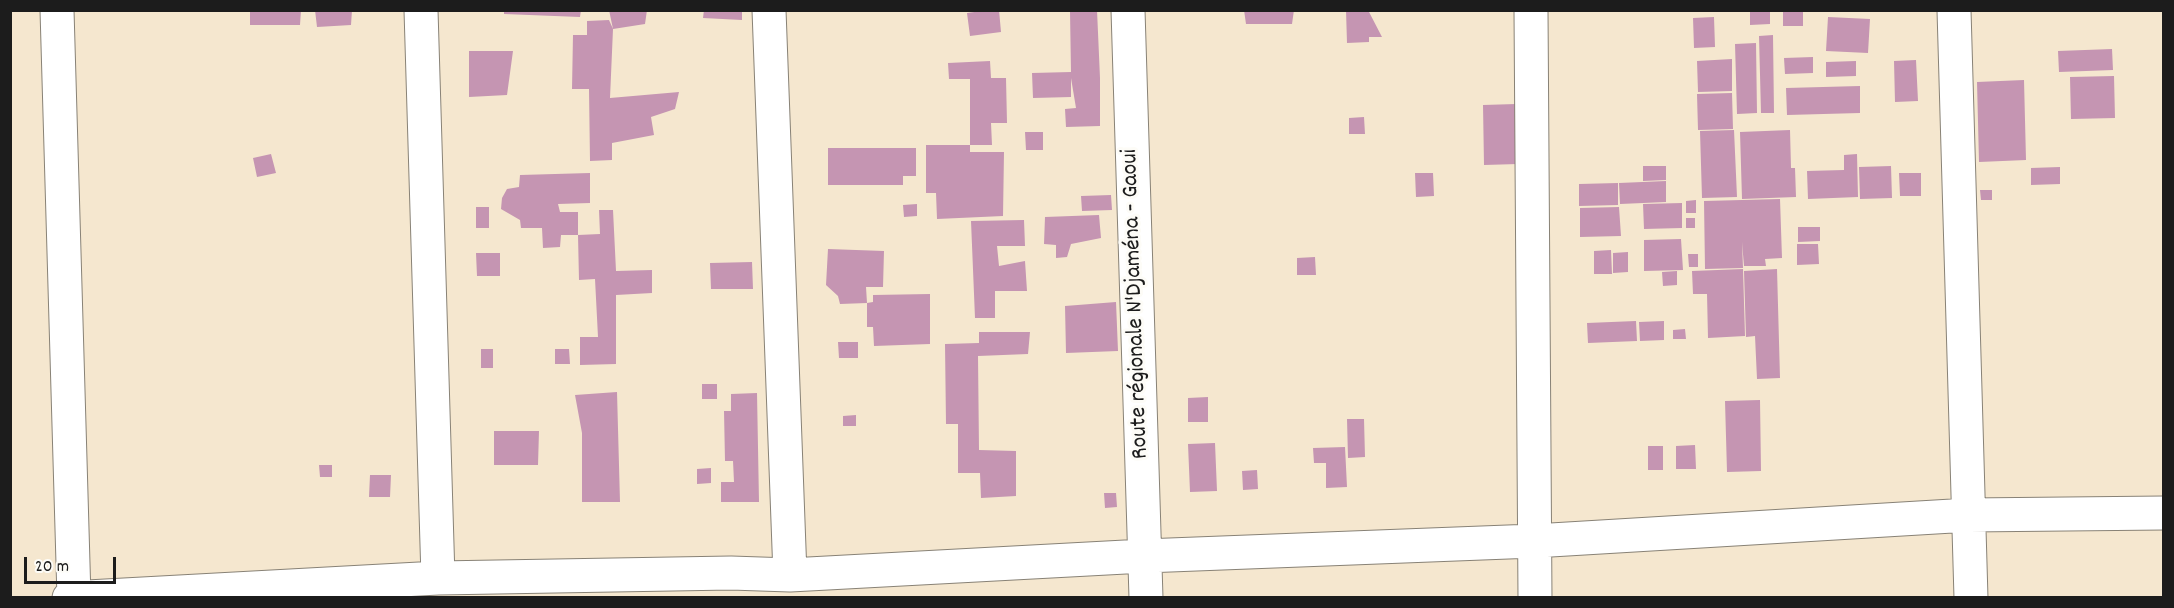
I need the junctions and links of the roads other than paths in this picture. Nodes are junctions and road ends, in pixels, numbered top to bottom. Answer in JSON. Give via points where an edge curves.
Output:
{"nodes":[{"id":1,"x":57,"y":10,"type":"edge"},
{"id":2,"x":421,"y":10,"type":"edge"},
{"id":3,"x":769,"y":10,"type":"edge"},
{"id":4,"x":1128,"y":10,"type":"edge"},
{"id":5,"x":1531,"y":10,"type":"edge"},
{"id":6,"x":1954,"y":10,"type":"edge"},
{"id":7,"x":2163,"y":513,"type":"edge"},
{"id":8,"x":1969,"y":514,"type":"junction"},
{"id":9,"x":1534,"y":541,"type":"junction"},
{"id":10,"x":1144,"y":556,"type":"junction"},
{"id":11,"x":790,"y":575,"type":"junction"},
{"id":12,"x":438,"y":578,"type":"junction"},
{"id":13,"x":732,"y":585,"type":"edge"},
{"id":14,"x":69,"y":597,"type":"edge"},
{"id":15,"x":74,"y":597,"type":"edge"},
{"id":16,"x":1146,"y":597,"type":"edge"},
{"id":17,"x":1535,"y":597,"type":"edge"},
{"id":18,"x":1971,"y":597,"type":"edge"}],
"edges":[{"from":1,"to":15,"type":"street"},
{"from":2,"to":12,"type":"street"},
{"from":3,"to":11,"type":"street"},
{"from":4,"to":10,"type":"street","name":"Route régionale N'Djaména - Gaoui"},
{"from":5,"to":9,"type":"street"},
{"from":6,"to":8,"type":"street"},
{"from":7,"to":8,"type":"street"},
{"from":8,"to":9,"type":"street"},
{"from":8,"to":18,"type":"street"},
{"from":9,"to":10,"type":"street"},
{"from":9,"to":17,"type":"street"},
{"from":10,"to":11,"type":"street"},
{"from":10,"to":16,"type":"street","name":"Route régionale N'Djaména - Gaoui"},
{"from":11,"to":13,"type":"street"},
{"from":12,"to":13,"type":"street"},
{"from":12,"to":15,"type":"street"},
{"from":14,"to":15,"type":"street"}]}
